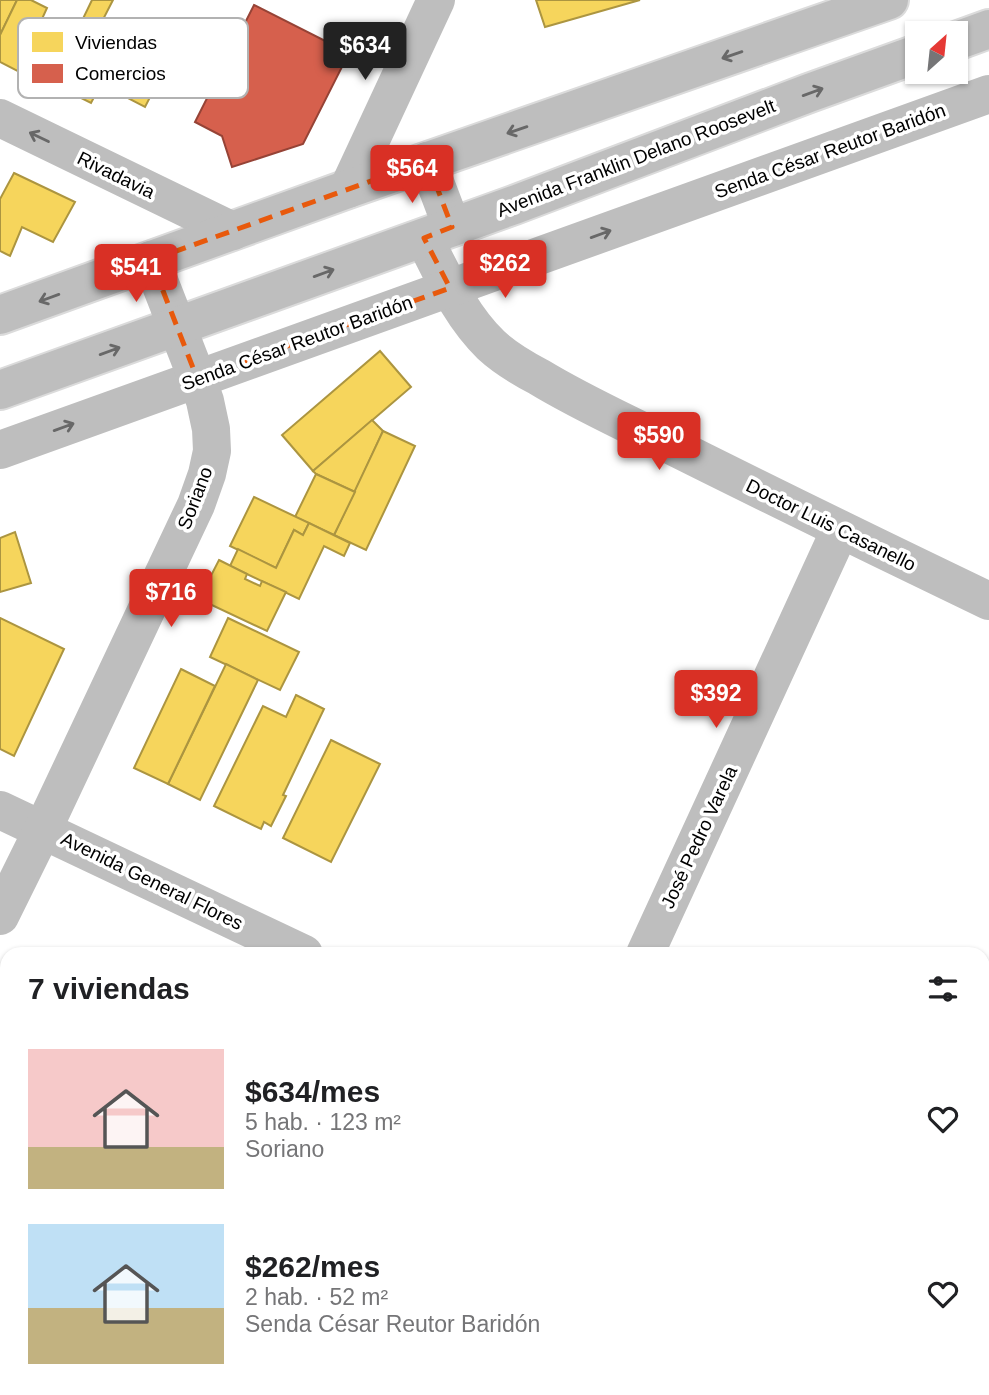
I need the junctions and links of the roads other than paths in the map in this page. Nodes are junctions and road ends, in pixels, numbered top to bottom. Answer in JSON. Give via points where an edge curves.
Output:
{"nodes":[{"id":1,"x":436,"y":0,"type":"edge"},
{"id":2,"x":889,"y":0,"type":"edge"},
{"id":3,"x":989,"y":29,"type":"edge"},
{"id":4,"x":968,"y":37,"type":"edge"},
{"id":5,"x":905,"y":58,"type":"edge"},
{"id":6,"x":989,"y":94,"type":"edge"},
{"id":7,"x":0,"y":118,"type":"edge"},
{"id":8,"x":427,"y":161,"type":"junction"},
{"id":9,"x":348,"y":190,"type":"junction"},
{"id":10,"x":233,"y":231,"type":"junction"},
{"id":11,"x":438,"y":232,"type":"junction"},
{"id":12,"x":151,"y":260,"type":"junction"},
{"id":13,"x":450,"y":288,"type":"junction"},
{"id":14,"x":0,"y":316,"type":"edge"},
{"id":15,"x":176,"y":327,"type":"junction"},
{"id":16,"x":197,"y":378,"type":"junction"},
{"id":17,"x":0,"y":390,"type":"edge"},
{"id":18,"x":0,"y":450,"type":"edge"},
{"id":19,"x":840,"y":530,"type":"junction"},
{"id":20,"x":989,"y":601,"type":"edge"},
{"id":21,"x":0,"y":810,"type":"edge"},
{"id":22,"x":43,"y":829,"type":"junction"},
{"id":23,"x":0,"y":916,"type":"edge"},
{"id":24,"x":289,"y":947,"type":"edge"},
{"id":25,"x":648,"y":947,"type":"edge"}],
"edges":[{"from":1,"to":9,"type":"street"},
{"from":2,"to":8,"type":"street","one_way":true},
{"from":3,"to":4,"type":"street"},
{"from":11,"to":5,"type":"street","name":"Avenida Franklin Delano Roosevelt","one_way":true},
{"from":13,"to":6,"type":"street","name":"Senda César Reutor Baridón","one_way":true},
{"from":10,"to":7,"type":"street","name":"Rivadavia","one_way":true},
{"from":8,"to":9,"type":"street"},
{"from":8,"to":11,"type":"street","name":"Doctor Luis Casanello"},
{"from":9,"to":10,"type":"street"},
{"from":10,"to":12,"type":"street"},
{"from":11,"to":13,"type":"street","name":"Doctor Luis Casanello"},
{"from":15,"to":11,"type":"street","name":"Avenida Franklin Delano Roosevelt","one_way":true},
{"from":12,"to":14,"type":"street","one_way":true},
{"from":12,"to":15,"type":"street","name":"Soriano"},
{"from":13,"to":16,"type":"street","name":"Senda César Reutor Baridón"},
{"from":13,"to":19,"type":"street","name":"Doctor Luis Casanello","via":[[476,330],[515,363]]},
{"from":15,"to":16,"type":"street","name":"Soriano"},
{"from":17,"to":15,"type":"street","name":"Avenida Franklin Delano Roosevelt","one_way":true},
{"from":18,"to":16,"type":"street","name":"Senda César Reutor Baridón","one_way":true},
{"from":16,"to":22,"type":"street","name":"Soriano","via":[[211,429],[207,474]]},
{"from":19,"to":20,"type":"street","name":"Doctor Luis Casanello"},
{"from":19,"to":25,"type":"street","name":"José Pedro Varela"},
{"from":21,"to":22,"type":"street","name":"Avenida General Flores"},
{"from":22,"to":23,"type":"street","name":"Soriano"},
{"from":22,"to":24,"type":"street","name":"Avenida General Flores"}]}
